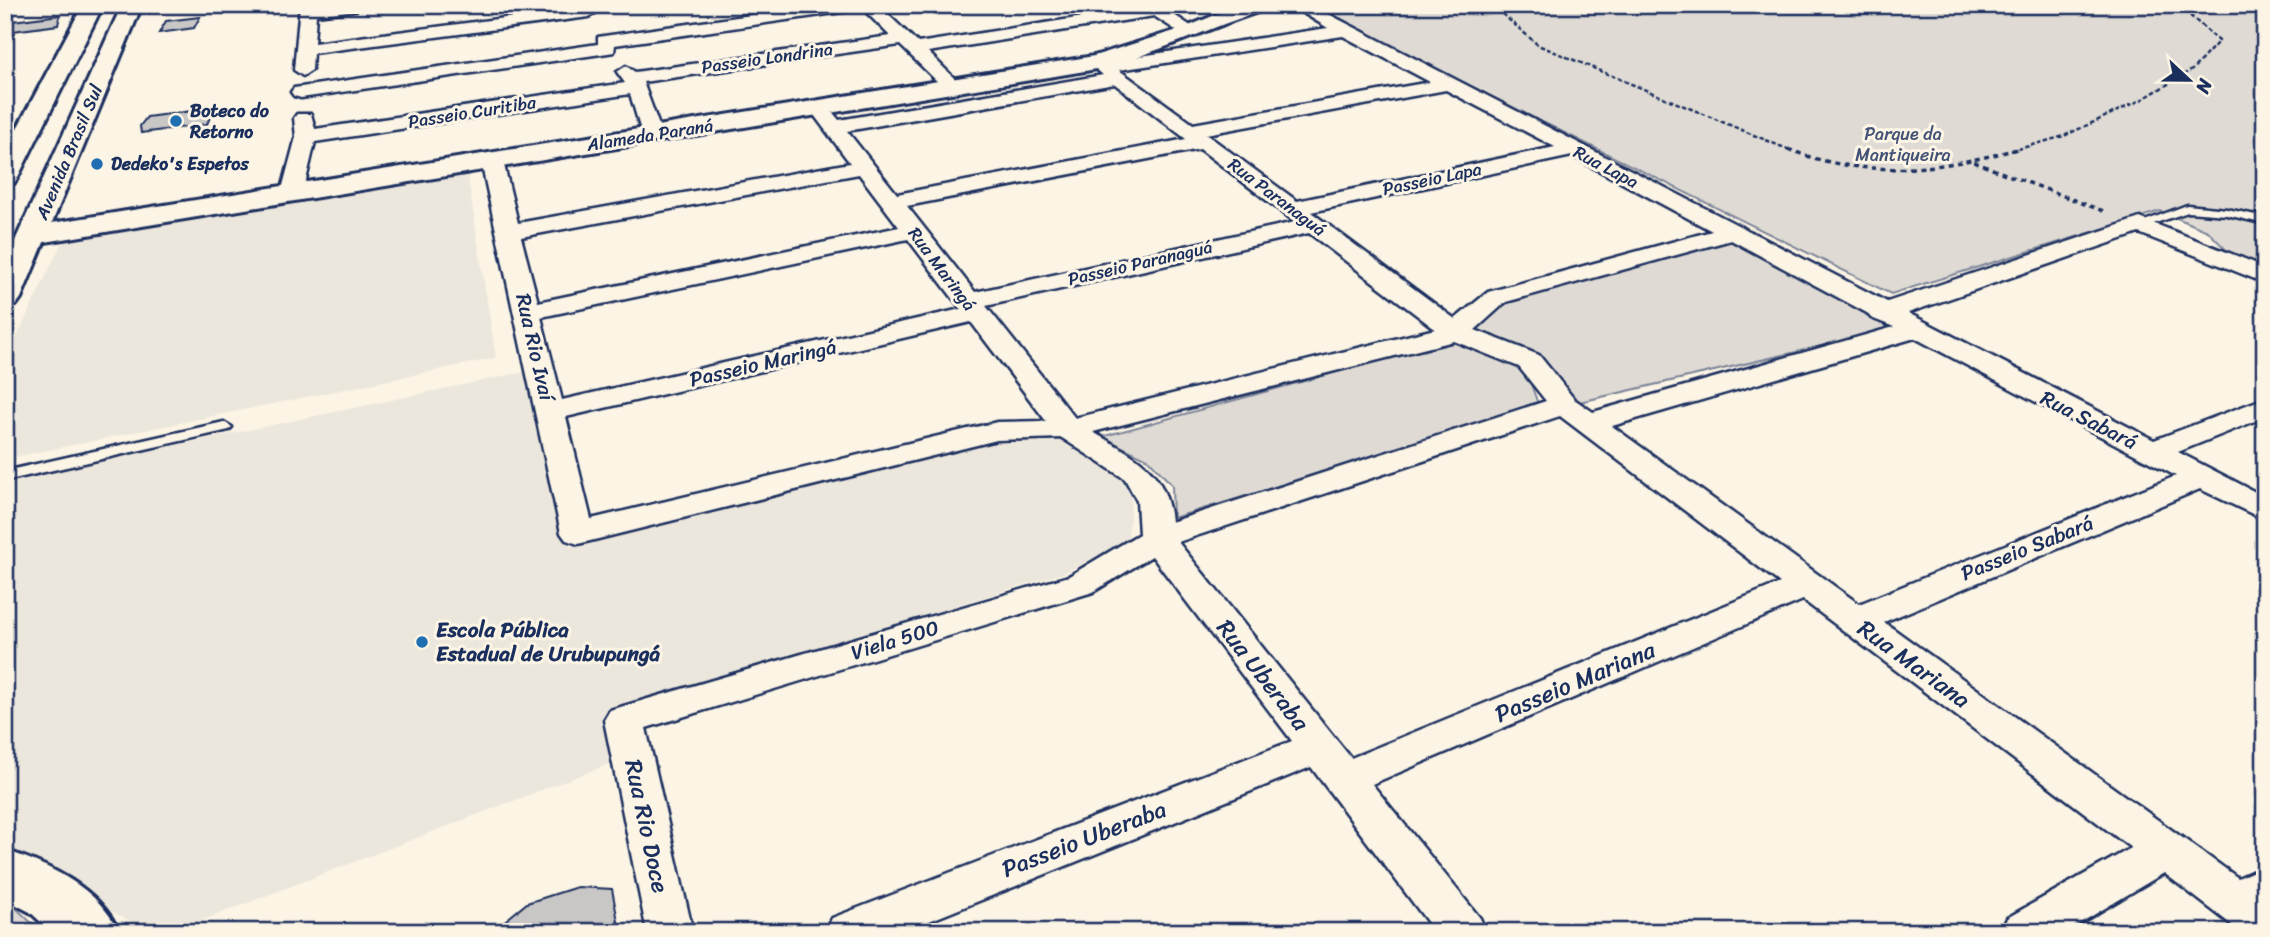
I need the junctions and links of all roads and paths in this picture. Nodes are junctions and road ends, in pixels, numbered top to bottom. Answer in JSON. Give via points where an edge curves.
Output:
{"nodes":[{"id":1,"x":93,"y":5,"type":"edge"},
{"id":2,"x":132,"y":5,"type":"edge"},
{"id":3,"x":356,"y":5,"type":"edge"},
{"id":4,"x":859,"y":5,"type":"edge"},
{"id":5,"x":868,"y":5,"type":"edge"},
{"id":6,"x":1260,"y":5,"type":"edge"},
{"id":7,"x":1298,"y":5,"type":"edge"},
{"id":8,"x":1492,"y":5,"type":"edge"},
{"id":9,"x":2178,"y":5,"type":"edge"},
{"id":10,"x":308,"y":8,"type":"edge"},
{"id":11,"x":1152,"y":8,"type":"edge"},
{"id":12,"x":587,"y":9,"type":"edge"},
{"id":13,"x":1346,"y":30,"type":"junction"},
{"id":14,"x":1191,"y":32,"type":"junction"},
{"id":15,"x":606,"y":44,"type":"junction"},
{"id":16,"x":909,"y":44,"type":"junction"},
{"id":17,"x":304,"y":49,"type":"junction"},
{"id":18,"x":1107,"y":69,"type":"junction"},
{"id":19,"x":633,"y":83,"type":"junction"},
{"id":20,"x":1448,"y":84,"type":"junction"},
{"id":21,"x":953,"y":86,"type":"junction"},
{"id":22,"x":301,"y":92,"type":"junction"},
{"id":23,"x":826,"y":117,"type":"junction"},
{"id":24,"x":652,"y":134,"type":"junction"},
{"id":25,"x":306,"y":137,"type":"junction"},
{"id":26,"x":1197,"y":137,"type":"junction"},
{"id":27,"x":71,"y":148,"type":"junction"},
{"id":28,"x":1572,"y":149,"type":"junction"},
{"id":29,"x":492,"y":160,"type":"junction"},
{"id":30,"x":1973,"y":161,"type":"junction"},
{"id":31,"x":9,"y":166,"type":"edge"},
{"id":32,"x":864,"y":167,"type":"junction"},
{"id":33,"x":292,"y":193,"type":"junction"},
{"id":34,"x":891,"y":202,"type":"junction"},
{"id":35,"x":1293,"y":209,"type":"junction"},
{"id":36,"x":2265,"y":221,"type":"edge"},
{"id":37,"x":1314,"y":225,"type":"junction"},
{"id":38,"x":2140,"y":225,"type":"junction"},
{"id":39,"x":913,"y":231,"type":"junction"},
{"id":40,"x":508,"y":232,"type":"junction"},
{"id":41,"x":1731,"y":233,"type":"junction"},
{"id":42,"x":33,"y":235,"type":"junction"},
{"id":43,"x":2265,"y":276,"type":"edge"},
{"id":44,"x":5,"y":298,"type":"edge"},
{"id":45,"x":971,"y":308,"type":"junction"},
{"id":46,"x":526,"y":312,"type":"junction"},
{"id":47,"x":1880,"y":312,"type":"junction"},
{"id":48,"x":1914,"y":330,"type":"junction"},
{"id":49,"x":1456,"y":332,"type":"junction"},
{"id":50,"x":2265,"y":407,"type":"edge"},
{"id":51,"x":550,"y":412,"type":"junction"},
{"id":52,"x":1576,"y":414,"type":"junction"},
{"id":53,"x":224,"y":427,"type":"dead end"},
{"id":54,"x":1068,"y":429,"type":"junction"},
{"id":55,"x":2150,"y":452,"type":"junction"},
{"id":56,"x":5,"y":476,"type":"edge"},
{"id":57,"x":2200,"y":477,"type":"junction"},
{"id":58,"x":2265,"y":510,"type":"edge"},
{"id":59,"x":1156,"y":538,"type":"junction"},
{"id":60,"x":1807,"y":585,"type":"junction"},
{"id":61,"x":1854,"y":620,"type":"junction"},
{"id":62,"x":624,"y":720,"type":"joint"},
{"id":63,"x":1331,"y":763,"type":"junction"},
{"id":64,"x":2166,"y":850,"type":"junction"},
{"id":65,"x":5,"y":873,"type":"edge"},
{"id":66,"x":2255,"y":903,"type":"edge"},
{"id":67,"x":91,"y":932,"type":"edge"},
{"id":68,"x":670,"y":932,"type":"edge"},
{"id":69,"x":849,"y":932,"type":"edge"},
{"id":70,"x":1463,"y":932,"type":"edge"},
{"id":71,"x":2024,"y":932,"type":"edge"}],
"edges":[{"from":1,"to":31,"type":"main road","name":"Avenida Brasil Sul"},
{"from":2,"to":27,"type":"main road","name":"Avenida Brasil Sul"},
{"from":3,"to":10,"type":"street"},
{"from":4,"to":15,"type":"street","name":"Passeio Londrina"},
{"from":5,"to":16,"type":"street"},
{"from":6,"to":14,"type":"main road","name":"Alameda Paraná"},
{"from":7,"to":13,"type":"street","name":"Rua Lapa"},
{"from":8,"to":30,"type":"path","via":[[1538,45],[1822,163],[1903,170]]},
{"from":9,"to":30,"type":"path","via":[[2219,41],[2192,70],[2064,136]]},
{"from":10,"to":17,"type":"street"},
{"from":11,"to":14,"type":"street"},
{"from":11,"to":16,"type":"street","name":"Passeio Londrina"},
{"from":12,"to":15,"type":"street"},
{"from":12,"to":17,"type":"street"},
{"from":13,"to":18,"type":"street"},
{"from":13,"to":20,"type":"street","name":"Rua Lapa"},
{"from":14,"to":18,"type":"main road","name":"Alameda Paraná"},
{"from":15,"to":19,"type":"street"},
{"from":15,"to":22,"type":"street"},
{"from":16,"to":19,"type":"street","name":"Passeio Londrina"},
{"from":16,"to":21,"type":"street"},
{"from":17,"to":22,"type":"street"},
{"from":18,"to":21,"type":"main road","name":"Alameda Paraná"},
{"from":18,"to":23,"type":"street"},
{"from":18,"to":26,"type":"street","name":"Rua Paranaguá"},
{"from":19,"to":24,"type":"street"},
{"from":19,"to":25,"type":"street","name":"Passeio Curitiba"},
{"from":20,"to":26,"type":"street"},
{"from":20,"to":28,"type":"street","name":"Rua Lapa"},
{"from":21,"to":23,"type":"main road","name":"Alameda Paraná"},
{"from":22,"to":25,"type":"street"},
{"from":23,"to":24,"type":"main road","name":"Alameda Paraná"},
{"from":23,"to":32,"type":"street","name":"Rua Maringá"},
{"from":24,"to":29,"type":"main road","name":"Alameda Paraná"},
{"from":25,"to":33,"type":"street"},
{"from":26,"to":34,"type":"street"},
{"from":26,"to":35,"type":"street","name":"Rua Paranaguá"},
{"from":27,"to":31,"type":"main road","via":[[39,147]]},
{"from":27,"to":42,"type":"main road","name":"Avenida Brasil Sul"},
{"from":28,"to":35,"type":"street","name":"Passeio Lapa"},
{"from":28,"to":41,"type":"street","name":"Rua Lapa"},
{"from":29,"to":33,"type":"main road","name":"Alameda Paraná"},
{"from":29,"to":40,"type":"street","name":"Rua Rio Ivaí"},
{"from":30,"to":38,"type":"path"},
{"from":32,"to":34,"type":"street","name":"Rua Maringá"},
{"from":32,"to":40,"type":"street"},
{"from":33,"to":42,"type":"main road","name":"Alameda Paraná"},
{"from":34,"to":39,"type":"street","name":"Rua Maringá"},
{"from":35,"to":37,"type":"street","name":"Rua Paranaguá"},
{"from":36,"to":38,"type":"lane","via":[[2187,208]]},
{"from":37,"to":45,"type":"street","name":"Passeio Paranaguá"},
{"from":37,"to":49,"type":"street","name":"Rua Paranaguá"},
{"from":38,"to":43,"type":"street"},
{"from":38,"to":47,"type":"street"},
{"from":39,"to":45,"type":"street","name":"Rua Maringá"},
{"from":39,"to":46,"type":"street"},
{"from":40,"to":46,"type":"street","name":"Rua Rio Ivaí"},
{"from":41,"to":47,"type":"street","name":"Rua Lapa"},
{"from":41,"to":49,"type":"street","via":[[1497,297]]},
{"from":42,"to":44,"type":"main road","name":"Avenida Brasil Sul"},
{"from":45,"to":51,"type":"street","name":"Passeio Maringá"},
{"from":45,"to":54,"type":"street","name":"Rua Maringá"},
{"from":46,"to":51,"type":"street","name":"Rua Rio Ivaí"},
{"from":47,"to":48,"type":"street","name":"Rua Lapa"},
{"from":48,"to":52,"type":"street","name":"Viela 500"},
{"from":48,"to":55,"type":"street","name":"Rua Sabará"},
{"from":49,"to":52,"type":"street","name":"Rua Paranaguá","via":[[1529,361]]},
{"from":49,"to":54,"type":"street"},
{"from":50,"to":55,"type":"street"},
{"from":51,"to":54,"type":"street","name":"Rua Rio Ivaí","via":[[578,533],[997,431]]},
{"from":52,"to":59,"type":"street","name":"Viela 500"},
{"from":52,"to":60,"type":"street","name":"Rua Mariana"},
{"from":53,"to":56,"type":"lane"},
{"from":54,"to":59,"type":"street","via":[[1138,473],[1153,501]]},
{"from":55,"to":57,"type":"street","name":"Rua Sabará"},
{"from":57,"to":58,"type":"street","name":"Rua Sabará"},
{"from":57,"to":61,"type":"street","name":"Passeio Sabará"},
{"from":59,"to":62,"type":"street","name":"Viela 500","via":[[1081,584]]},
{"from":59,"to":63,"type":"street","name":"Rua Uberaba"},
{"from":60,"to":61,"type":"street","name":"Rua Mariana"},
{"from":60,"to":63,"type":"street","name":"Passeio Mariana"},
{"from":61,"to":64,"type":"street","name":"Rua Mariana"},
{"from":62,"to":68,"type":"street","name":"Rua Rio Doce"},
{"from":63,"to":69,"type":"street","name":"Passeio Uberaba"},
{"from":63,"to":70,"type":"street","name":"Rua Uberaba"},
{"from":64,"to":66,"type":"street","name":"Rua Mariana"},
{"from":64,"to":71,"type":"street"},
{"from":65,"to":67,"type":"main road","via":[[50,895]]}]}
